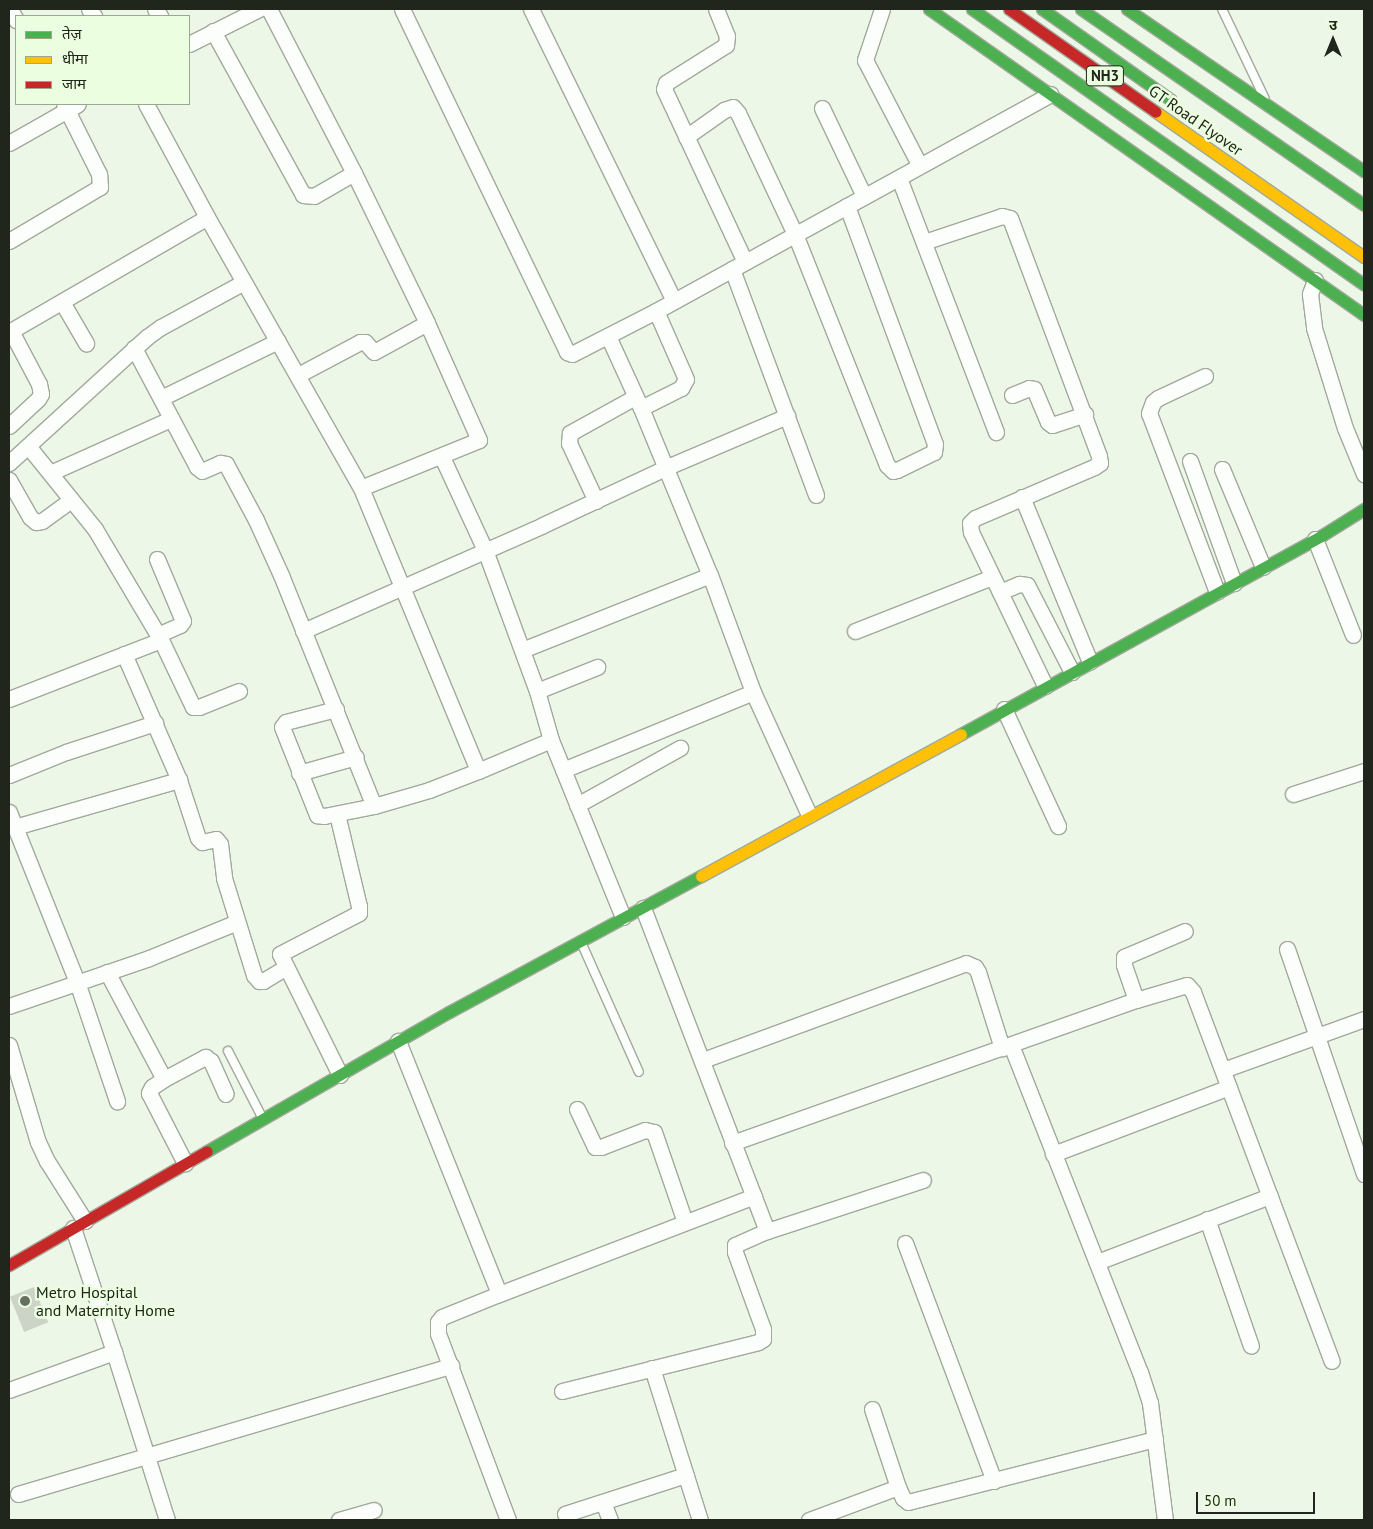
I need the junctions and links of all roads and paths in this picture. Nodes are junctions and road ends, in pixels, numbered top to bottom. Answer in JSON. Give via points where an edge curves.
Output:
{"nodes":[{"id":1,"x":269,"y":9,"type":"edge"},
{"id":2,"x":402,"y":9,"type":"edge"},
{"id":3,"x":531,"y":9,"type":"edge"},
{"id":4,"x":716,"y":9,"type":"edge"},
{"id":5,"x":882,"y":9,"type":"edge"},
{"id":6,"x":929,"y":9,"type":"edge"},
{"id":7,"x":972,"y":9,"type":"edge"},
{"id":8,"x":1009,"y":9,"type":"edge"},
{"id":9,"x":1042,"y":9,"type":"edge"},
{"id":10,"x":1080,"y":9,"type":"edge"},
{"id":11,"x":1127,"y":9,"type":"edge"},
{"id":12,"x":1222,"y":9,"type":"edge"},
{"id":13,"x":252,"y":10,"type":"edge"},
{"id":14,"x":214,"y":31,"type":"junction"},
{"id":15,"x":190,"y":43,"type":"edge"},
{"id":16,"x":1050,"y":94,"type":"junction"},
{"id":17,"x":147,"y":105,"type":"edge"},
{"id":18,"x":1179,"y":105,"type":"dead end"},
{"id":19,"x":1268,"y":105,"type":"junction"},
{"id":20,"x":70,"y":106,"type":"edge"},
{"id":21,"x":822,"y":108,"type":"dead end"},
{"id":22,"x":686,"y":137,"type":"junction"},
{"id":23,"x":9,"y":143,"type":"edge"},
{"id":24,"x":920,"y":166,"type":"junction"},
{"id":25,"x":1364,"y":171,"type":"edge"},
{"id":26,"x":354,"y":172,"type":"junction"},
{"id":27,"x":898,"y":178,"type":"junction"},
{"id":28,"x":864,"y":196,"type":"junction"},
{"id":29,"x":1364,"y":205,"type":"edge"},
{"id":30,"x":847,"y":206,"type":"junction"},
{"id":31,"x":207,"y":217,"type":"junction"},
{"id":32,"x":795,"y":234,"type":"junction"},
{"id":33,"x":9,"y":241,"type":"edge"},
{"id":34,"x":924,"y":242,"type":"junction"},
{"id":35,"x":1364,"y":257,"type":"edge"},
{"id":36,"x":738,"y":266,"type":"junction"},
{"id":37,"x":1314,"y":280,"type":"junction"},
{"id":38,"x":244,"y":282,"type":"junction"},
{"id":39,"x":1364,"y":284,"type":"edge"},
{"id":40,"x":674,"y":301,"type":"junction"},
{"id":41,"x":62,"y":302,"type":"junction"},
{"id":42,"x":656,"y":311,"type":"junction"},
{"id":43,"x":1364,"y":315,"type":"edge"},
{"id":44,"x":427,"y":323,"type":"junction"},
{"id":45,"x":10,"y":331,"type":"edge"},
{"id":46,"x":608,"y":336,"type":"junction"},
{"id":47,"x":278,"y":341,"type":"junction"},
{"id":48,"x":86,"y":343,"type":"dead end"},
{"id":49,"x":134,"y":348,"type":"junction"},
{"id":50,"x":298,"y":375,"type":"junction"},
{"id":51,"x":1205,"y":376,"type":"dead end"},
{"id":52,"x":1012,"y":395,"type":"dead end"},
{"id":53,"x":161,"y":398,"type":"junction"},
{"id":54,"x":638,"y":403,"type":"junction"},
{"id":55,"x":1085,"y":414,"type":"junction"},
{"id":56,"x":787,"y":416,"type":"junction"},
{"id":57,"x":171,"y":418,"type":"junction"},
{"id":58,"x":9,"y":426,"type":"edge"},
{"id":59,"x":996,"y":432,"type":"dead end"},
{"id":60,"x":28,"y":446,"type":"junction"},
{"id":61,"x":442,"y":457,"type":"junction"},
{"id":62,"x":1190,"y":461,"type":"dead end"},
{"id":63,"x":9,"y":463,"type":"edge"},
{"id":64,"x":665,"y":468,"type":"junction"},
{"id":65,"x":1222,"y":469,"type":"dead end"},
{"id":66,"x":50,"y":473,"type":"junction"},
{"id":67,"x":1364,"y":474,"type":"edge"},
{"id":68,"x":9,"y":480,"type":"edge"},
{"id":69,"x":361,"y":488,"type":"junction"},
{"id":70,"x":816,"y":495,"type":"dead end"},
{"id":71,"x":1022,"y":497,"type":"junction"},
{"id":72,"x":72,"y":500,"type":"junction"},
{"id":73,"x":596,"y":501,"type":"junction"},
{"id":74,"x":1364,"y":509,"type":"edge"},
{"id":75,"x":1315,"y":539,"type":"junction"},
{"id":76,"x":485,"y":550,"type":"junction"},
{"id":77,"x":157,"y":559,"type":"dead end"},
{"id":78,"x":1263,"y":567,"type":"junction"},
{"id":79,"x":710,"y":575,"type":"junction"},
{"id":80,"x":992,"y":577,"type":"junction"},
{"id":81,"x":1234,"y":583,"type":"junction"},
{"id":82,"x":402,"y":587,"type":"junction"},
{"id":83,"x":1000,"y":592,"type":"junction"},
{"id":84,"x":1217,"y":592,"type":"junction"},
{"id":85,"x":303,"y":631,"type":"junction"},
{"id":86,"x":855,"y":631,"type":"dead end"},
{"id":87,"x":1354,"y":636,"type":"dead end"},
{"id":88,"x":159,"y":638,"type":"junction"},
{"id":89,"x":522,"y":650,"type":"junction"},
{"id":90,"x":124,"y":654,"type":"junction"},
{"id":91,"x":1090,"y":662,"type":"junction"},
{"id":92,"x":597,"y":667,"type":"dead end"},
{"id":93,"x":1072,"y":672,"type":"junction"},
{"id":94,"x":1045,"y":686,"type":"junction"},
{"id":95,"x":239,"y":691,"type":"dead end"},
{"id":96,"x":537,"y":691,"type":"junction"},
{"id":97,"x":753,"y":692,"type":"junction"},
{"id":98,"x":10,"y":695,"type":"edge"},
{"id":99,"x":336,"y":709,"type":"junction"},
{"id":100,"x":1004,"y":709,"type":"junction"},
{"id":101,"x":155,"y":723,"type":"junction"},
{"id":102,"x":551,"y":740,"type":"junction"},
{"id":103,"x":680,"y":748,"type":"dead end"},
{"id":104,"x":356,"y":757,"type":"junction"},
{"id":105,"x":563,"y":770,"type":"junction"},
{"id":106,"x":478,"y":771,"type":"junction"},
{"id":107,"x":1364,"y":771,"type":"edge"},
{"id":108,"x":299,"y":773,"type":"junction"},
{"id":109,"x":9,"y":775,"type":"edge"},
{"id":110,"x":179,"y":780,"type":"junction"},
{"id":111,"x":1293,"y":794,"type":"dead end"},
{"id":112,"x":578,"y":805,"type":"junction"},
{"id":113,"x":374,"y":806,"type":"junction"},
{"id":114,"x":9,"y":812,"type":"edge"},
{"id":115,"x":337,"y":814,"type":"junction"},
{"id":116,"x":809,"y":815,"type":"junction"},
{"id":117,"x":1058,"y":826,"type":"dead end"},
{"id":118,"x":15,"y":827,"type":"junction"},
{"id":119,"x":643,"y":908,"type":"junction"},
{"id":120,"x":622,"y":917,"type":"junction"},
{"id":121,"x":237,"y":922,"type":"junction"},
{"id":122,"x":1185,"y":931,"type":"dead end"},
{"id":123,"x":580,"y":940,"type":"junction"},
{"id":124,"x":1287,"y":949,"type":"dead end"},
{"id":125,"x":285,"y":968,"type":"junction"},
{"id":126,"x":108,"y":972,"type":"junction"},
{"id":127,"x":77,"y":982,"type":"junction"},
{"id":128,"x":1136,"y":1000,"type":"junction"},
{"id":129,"x":9,"y":1006,"type":"edge"},
{"id":130,"x":1364,"y":1019,"type":"edge"},
{"id":131,"x":1318,"y":1036,"type":"junction"},
{"id":132,"x":398,"y":1041,"type":"junction"},
{"id":133,"x":9,"y":1045,"type":"edge"},
{"id":134,"x":1007,"y":1046,"type":"junction"},
{"id":135,"x":228,"y":1051,"type":"dead end"},
{"id":136,"x":703,"y":1060,"type":"junction"},
{"id":137,"x":1223,"y":1070,"type":"junction"},
{"id":138,"x":639,"y":1072,"type":"dead end"},
{"id":139,"x":340,"y":1075,"type":"junction"},
{"id":140,"x":164,"y":1079,"type":"junction"},
{"id":141,"x":1229,"y":1087,"type":"junction"},
{"id":142,"x":226,"y":1094,"type":"dead end"},
{"id":143,"x":117,"y":1101,"type":"dead end"},
{"id":144,"x":578,"y":1110,"type":"dead end"},
{"id":145,"x":262,"y":1119,"type":"junction"},
{"id":146,"x":732,"y":1143,"type":"junction"},
{"id":147,"x":1053,"y":1154,"type":"junction"},
{"id":148,"x":185,"y":1164,"type":"junction"},
{"id":149,"x":1364,"y":1174,"type":"edge"},
{"id":150,"x":923,"y":1180,"type":"dead end"},
{"id":151,"x":754,"y":1196,"type":"junction"},
{"id":152,"x":1270,"y":1196,"type":"junction"},
{"id":153,"x":1207,"y":1219,"type":"junction"},
{"id":154,"x":685,"y":1222,"type":"junction"},
{"id":155,"x":79,"y":1225,"type":"junction"},
{"id":156,"x":767,"y":1231,"type":"junction"},
{"id":157,"x":906,"y":1243,"type":"dead end"},
{"id":158,"x":1097,"y":1262,"type":"junction"},
{"id":159,"x":9,"y":1265,"type":"edge"},
{"id":160,"x":499,"y":1294,"type":"junction"},
{"id":161,"x":1251,"y":1346,"type":"dead end"},
{"id":162,"x":114,"y":1352,"type":"junction"},
{"id":163,"x":1332,"y":1361,"type":"dead end"},
{"id":164,"x":450,"y":1366,"type":"junction"},
{"id":165,"x":652,"y":1368,"type":"junction"},
{"id":166,"x":9,"y":1390,"type":"edge"},
{"id":167,"x":562,"y":1391,"type":"dead end"},
{"id":168,"x":872,"y":1409,"type":"dead end"},
{"id":169,"x":1155,"y":1439,"type":"junction"},
{"id":170,"x":147,"y":1458,"type":"junction"},
{"id":171,"x":686,"y":1475,"type":"junction"},
{"id":172,"x":994,"y":1481,"type":"junction"},
{"id":173,"x":898,"y":1487,"type":"junction"},
{"id":174,"x":18,"y":1494,"type":"dead end"},
{"id":175,"x":603,"y":1502,"type":"junction"},
{"id":176,"x":374,"y":1510,"type":"dead end"},
{"id":177,"x":565,"y":1514,"type":"dead end"},
{"id":178,"x":166,"y":1520,"type":"edge"},
{"id":179,"x":338,"y":1520,"type":"edge"},
{"id":180,"x":508,"y":1520,"type":"edge"},
{"id":181,"x":610,"y":1520,"type":"edge"},
{"id":182,"x":700,"y":1520,"type":"edge"},
{"id":183,"x":809,"y":1520,"type":"edge"},
{"id":184,"x":1165,"y":1520,"type":"edge"}],
"edges":[{"from":1,"to":26,"type":"street"},
{"from":2,"to":46,"type":"street","via":[[567,352],[576,354]]},
{"from":3,"to":40,"type":"street"},
{"from":4,"to":22,"type":"street","via":[[727,36],[726,45],[664,86]]},
{"from":5,"to":24,"type":"street","via":[[865,60]]},
{"from":6,"to":16,"type":"main road"},
{"from":7,"to":39,"type":"main road"},
{"from":8,"to":35,"type":"main road","name":"GT Road Flyover","number":"NH3"},
{"from":9,"to":18,"type":"main road","name":"GT Road Flyover","number":"NH3"},
{"from":10,"to":29,"type":"main road"},
{"from":11,"to":19,"type":"main road"},
{"from":12,"to":19,"type":"lane"},
{"from":13,"to":14,"type":"street"},
{"from":14,"to":15,"type":"street"},
{"from":14,"to":26,"type":"street","via":[[303,195],[314,196]]},
{"from":16,"to":24,"type":"street"},
{"from":16,"to":37,"type":"main road"},
{"from":17,"to":31,"type":"street"},
{"from":19,"to":25,"type":"main road"},
{"from":20,"to":23,"type":"street"},
{"from":20,"to":33,"type":"street","via":[[99,174],[100,188]]},
{"from":21,"to":28,"type":"street"},
{"from":22,"to":32,"type":"street","via":[[724,110],[733,108]]},
{"from":22,"to":36,"type":"street"},
{"from":24,"to":27,"type":"street"},
{"from":26,"to":44,"type":"street"},
{"from":27,"to":28,"type":"street"},
{"from":27,"to":34,"type":"street"},
{"from":28,"to":30,"type":"street"},
{"from":30,"to":32,"type":"street"},
{"from":30,"to":32,"type":"street","via":[[935,444],[930,454],[897,470],[893,471],[887,465]]},
{"from":31,"to":38,"type":"street"},
{"from":31,"to":41,"type":"street"},
{"from":32,"to":36,"type":"street"},
{"from":34,"to":55,"type":"street","via":[[1002,216],[1010,218]]},
{"from":34,"to":59,"type":"street"},
{"from":36,"to":40,"type":"street"},
{"from":36,"to":56,"type":"street"},
{"from":37,"to":43,"type":"main road"},
{"from":37,"to":67,"type":"street","via":[[1310,294],[1314,328],[1345,428]]},
{"from":38,"to":47,"type":"street"},
{"from":38,"to":49,"type":"street","via":[[161,327]]},
{"from":40,"to":42,"type":"street"},
{"from":41,"to":45,"type":"street"},
{"from":41,"to":48,"type":"street"},
{"from":42,"to":46,"type":"street"},
{"from":42,"to":54,"type":"street","via":[[686,380],[681,388]]},
{"from":44,"to":50,"type":"street","via":[[374,352],[365,342],[360,342]]},
{"from":44,"to":61,"type":"street","via":[[479,440]]},
{"from":45,"to":58,"type":"street","via":[[39,384],[41,394]]},
{"from":46,"to":54,"type":"street"},
{"from":47,"to":50,"type":"street"},
{"from":47,"to":53,"type":"street"},
{"from":49,"to":53,"type":"street"},
{"from":49,"to":60,"type":"street"},
{"from":50,"to":69,"type":"street"},
{"from":51,"to":84,"type":"street","via":[[1158,398],[1149,413]]},
{"from":52,"to":55,"type":"street","via":[[1034,389],[1052,425]]},
{"from":53,"to":57,"type":"street"},
{"from":54,"to":64,"type":"street"},
{"from":54,"to":73,"type":"street","via":[[570,433],[569,444]]},
{"from":55,"to":71,"type":"street","via":[[1100,463]]},
{"from":56,"to":64,"type":"street"},
{"from":56,"to":70,"type":"street"},
{"from":57,"to":66,"type":"street"},
{"from":57,"to":85,"type":"street","via":[[199,470],[220,463],[228,467],[270,549]]},
{"from":60,"to":63,"type":"street"},
{"from":60,"to":66,"type":"street"},
{"from":61,"to":69,"type":"street","via":[[426,460]]},
{"from":61,"to":76,"type":"street"},
{"from":62,"to":81,"type":"street"},
{"from":64,"to":73,"type":"street"},
{"from":64,"to":79,"type":"street"},
{"from":65,"to":78,"type":"street"},
{"from":66,"to":72,"type":"street"},
{"from":68,"to":72,"type":"street","via":[[36,522]]},
{"from":69,"to":82,"type":"street"},
{"from":71,"to":80,"type":"street","via":[[970,523],[970,532]]},
{"from":71,"to":91,"type":"street"},
{"from":72,"to":88,"type":"street","via":[[95,529]]},
{"from":73,"to":76,"type":"street"},
{"from":74,"to":75,"type":"main road"},
{"from":75,"to":78,"type":"main road"},
{"from":75,"to":87,"type":"street"},
{"from":76,"to":82,"type":"street"},
{"from":76,"to":89,"type":"street"},
{"from":77,"to":88,"type":"street","via":[[183,620]]},
{"from":78,"to":81,"type":"main road"},
{"from":79,"to":89,"type":"street"},
{"from":79,"to":97,"type":"street"},
{"from":80,"to":83,"type":"street"},
{"from":80,"to":86,"type":"street"},
{"from":81,"to":84,"type":"main road"},
{"from":82,"to":85,"type":"street"},
{"from":82,"to":106,"type":"street"},
{"from":83,"to":93,"type":"street","via":[[1019,584],[1027,585]]},
{"from":83,"to":94,"type":"street"},
{"from":84,"to":91,"type":"main road"},
{"from":85,"to":99,"type":"street"},
{"from":88,"to":90,"type":"street"},
{"from":88,"to":95,"type":"street","via":[[194,706]]},
{"from":89,"to":96,"type":"street"},
{"from":90,"to":98,"type":"street"},
{"from":90,"to":101,"type":"street"},
{"from":91,"to":93,"type":"main road"},
{"from":92,"to":96,"type":"street"},
{"from":93,"to":94,"type":"main road"},
{"from":94,"to":100,"type":"main road"},
{"from":96,"to":102,"type":"street"},
{"from":97,"to":105,"type":"street"},
{"from":97,"to":116,"type":"street"},
{"from":99,"to":104,"type":"street"},
{"from":99,"to":108,"type":"street","via":[[282,725]]},
{"from":100,"to":116,"type":"main road"},
{"from":100,"to":117,"type":"street"},
{"from":101,"to":109,"type":"street","via":[[66,752]]},
{"from":101,"to":110,"type":"street"},
{"from":102,"to":105,"type":"street"},
{"from":102,"to":106,"type":"street"},
{"from":103,"to":112,"type":"street"},
{"from":104,"to":108,"type":"street"},
{"from":104,"to":113,"type":"street"},
{"from":105,"to":112,"type":"street"},
{"from":106,"to":113,"type":"street"},
{"from":107,"to":111,"type":"street"},
{"from":108,"to":115,"type":"street","via":[[317,815]]},
{"from":110,"to":118,"type":"street"},
{"from":110,"to":121,"type":"street","via":[[200,841],[216,839],[220,844],[224,878]]},
{"from":112,"to":120,"type":"street"},
{"from":113,"to":115,"type":"street"},
{"from":114,"to":118,"type":"street"},
{"from":115,"to":125,"type":"street","via":[[360,910],[356,916],[282,952],[280,957]]},
{"from":116,"to":119,"type":"main road"},
{"from":118,"to":127,"type":"street"},
{"from":119,"to":120,"type":"main road"},
{"from":119,"to":136,"type":"street"},
{"from":120,"to":123,"type":"main road"},
{"from":121,"to":125,"type":"street","via":[[256,979],[263,981]]},
{"from":121,"to":126,"type":"street"},
{"from":122,"to":128,"type":"street","via":[[1124,957]]},
{"from":123,"to":132,"type":"main road"},
{"from":123,"to":138,"type":"lane"},
{"from":124,"to":131,"type":"street"},
{"from":125,"to":139,"type":"street"},
{"from":126,"to":127,"type":"street"},
{"from":126,"to":140,"type":"street"},
{"from":127,"to":129,"type":"street"},
{"from":127,"to":143,"type":"street"},
{"from":128,"to":134,"type":"street"},
{"from":128,"to":137,"type":"street","via":[[1182,985],[1190,988]]},
{"from":130,"to":131,"type":"street"},
{"from":131,"to":137,"type":"street"},
{"from":131,"to":149,"type":"street"},
{"from":132,"to":139,"type":"main road"},
{"from":132,"to":160,"type":"street"},
{"from":133,"to":155,"type":"street","via":[[38,1142]]},
{"from":134,"to":136,"type":"street","via":[[978,972],[966,963]]},
{"from":134,"to":146,"type":"street"},
{"from":134,"to":147,"type":"street"},
{"from":135,"to":145,"type":"lane"},
{"from":136,"to":146,"type":"street"},
{"from":137,"to":141,"type":"street"},
{"from":139,"to":145,"type":"main road"},
{"from":140,"to":142,"type":"street","via":[[205,1057],[211,1062]]},
{"from":140,"to":148,"type":"street","via":[[149,1093]]},
{"from":141,"to":147,"type":"street"},
{"from":141,"to":152,"type":"street"},
{"from":144,"to":154,"type":"street","via":[[595,1147],[601,1148],[645,1130],[654,1132]]},
{"from":145,"to":148,"type":"main road"},
{"from":146,"to":151,"type":"street"},
{"from":147,"to":158,"type":"street"},
{"from":148,"to":155,"type":"main road"},
{"from":150,"to":156,"type":"street"},
{"from":151,"to":154,"type":"street"},
{"from":151,"to":156,"type":"street"},
{"from":152,"to":153,"type":"street"},
{"from":152,"to":163,"type":"street"},
{"from":153,"to":158,"type":"street"},
{"from":153,"to":161,"type":"street"},
{"from":154,"to":160,"type":"street"},
{"from":155,"to":159,"type":"main road"},
{"from":155,"to":162,"type":"street"},
{"from":156,"to":165,"type":"street","via":[[734,1248],[762,1329],[762,1339]]},
{"from":157,"to":172,"type":"street"},
{"from":158,"to":169,"type":"street","via":[[1140,1372],[1150,1403]]},
{"from":160,"to":164,"type":"street","via":[[442,1317],[438,1322],[438,1334]]},
{"from":162,"to":166,"type":"street"},
{"from":162,"to":170,"type":"street"},
{"from":164,"to":170,"type":"street"},
{"from":164,"to":180,"type":"street"},
{"from":165,"to":167,"type":"street"},
{"from":165,"to":171,"type":"street"},
{"from":168,"to":173,"type":"street"},
{"from":169,"to":172,"type":"street"},
{"from":169,"to":184,"type":"street"},
{"from":170,"to":174,"type":"street"},
{"from":170,"to":178,"type":"street"},
{"from":171,"to":175,"type":"street"},
{"from":171,"to":182,"type":"street"},
{"from":172,"to":173,"type":"street","via":[[915,1502],[903,1498]]},
{"from":173,"to":183,"type":"street"},
{"from":175,"to":177,"type":"street"},
{"from":175,"to":181,"type":"street"},
{"from":176,"to":179,"type":"street"}]}
